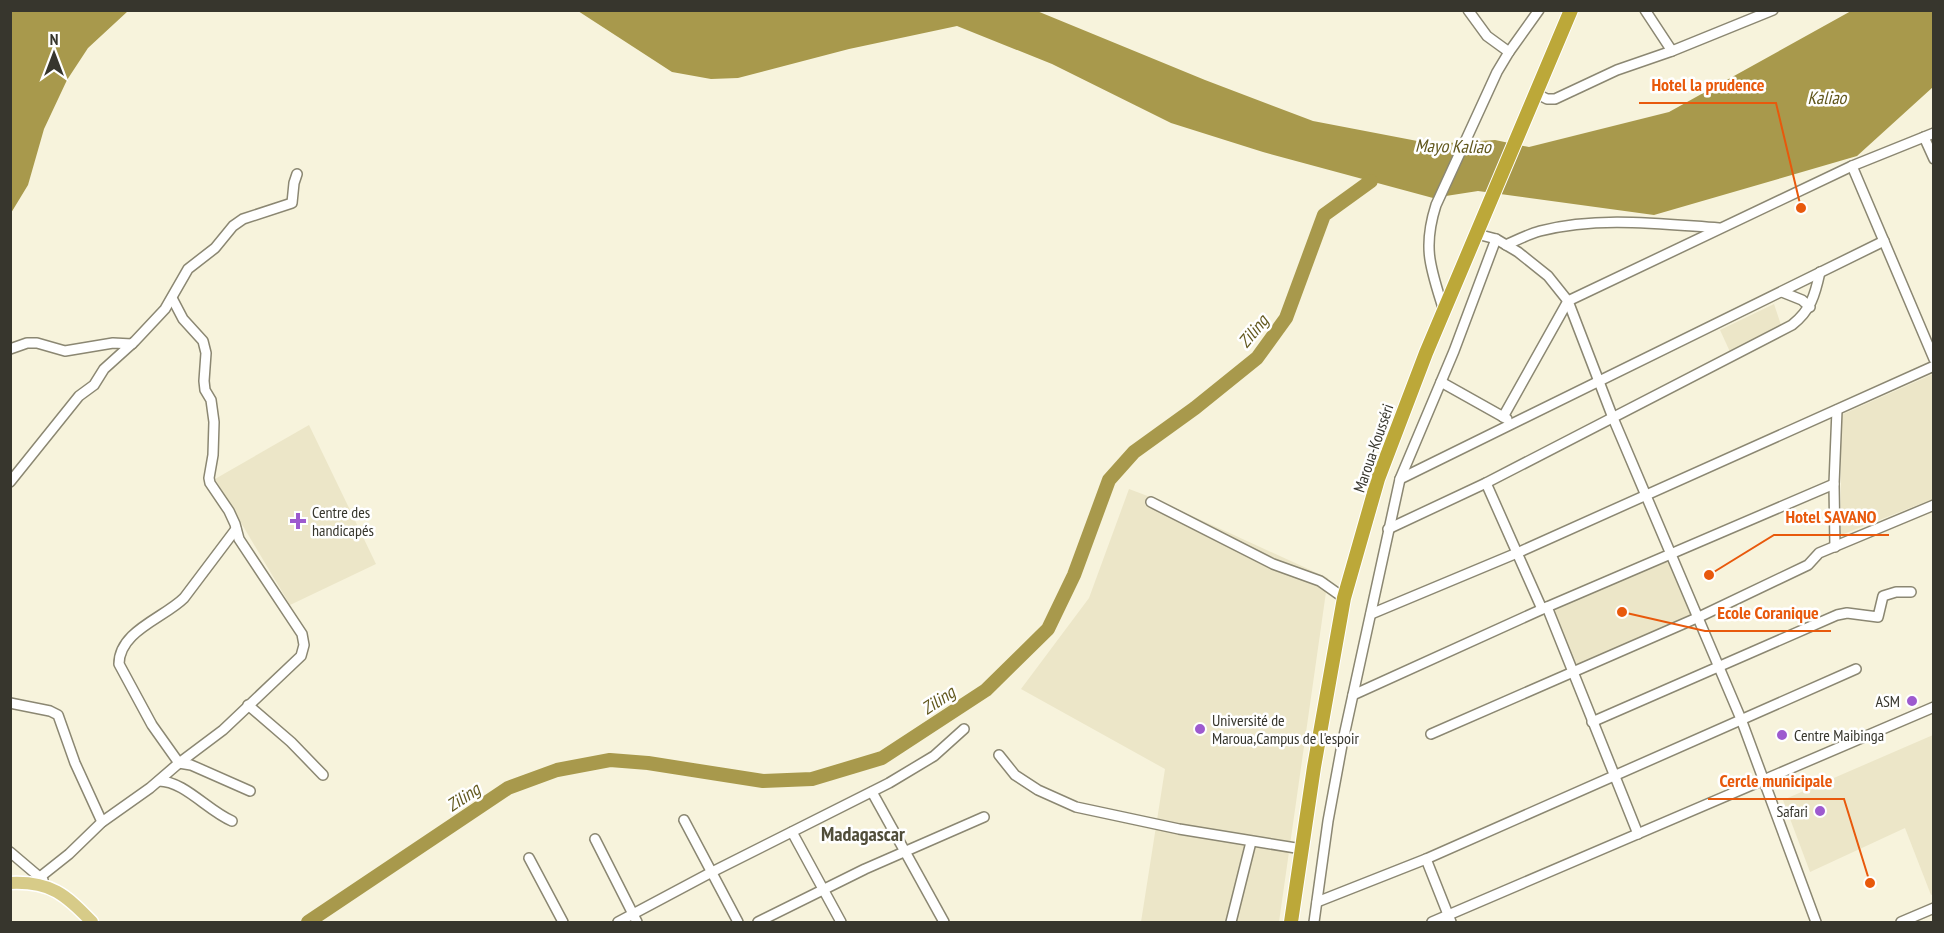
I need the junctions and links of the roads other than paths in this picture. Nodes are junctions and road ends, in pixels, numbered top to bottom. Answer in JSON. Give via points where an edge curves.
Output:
{"nodes":[{"id":1,"x":1468,"y":10,"type":"edge"},
{"id":2,"x":1539,"y":10,"type":"edge"},
{"id":3,"x":1571,"y":10,"type":"edge"},
{"id":4,"x":1773,"y":10,"type":"edge"},
{"id":5,"x":1650,"y":12,"type":"edge"},
{"id":6,"x":1672,"y":51,"type":"junction"},
{"id":7,"x":1509,"y":52,"type":"junction"},
{"id":8,"x":1537,"y":94,"type":"junction"},
{"id":9,"x":1929,"y":135,"type":"edge"},
{"id":10,"x":1934,"y":159,"type":"edge"},
{"id":11,"x":1852,"y":166,"type":"junction"},
{"id":12,"x":297,"y":174,"type":"dead end"},
{"id":13,"x":1722,"y":228,"type":"junction"},
{"id":14,"x":1477,"y":234,"type":"junction"},
{"id":15,"x":1496,"y":239,"type":"junction"},
{"id":16,"x":1884,"y":241,"type":"junction"},
{"id":17,"x":1506,"y":245,"type":"junction"},
{"id":18,"x":1820,"y":272,"type":"junction"},
{"id":19,"x":1782,"y":292,"type":"junction"},
{"id":20,"x":172,"y":298,"type":"junction"},
{"id":21,"x":1568,"y":301,"type":"junction"},
{"id":22,"x":1810,"y":307,"type":"junction"},
{"id":23,"x":1444,"y":313,"type":"junction"},
{"id":24,"x":132,"y":344,"type":"junction"},
{"id":25,"x":10,"y":349,"type":"edge"},
{"id":26,"x":1934,"y":359,"type":"edge"},
{"id":27,"x":1934,"y":366,"type":"edge"},
{"id":28,"x":1441,"y":382,"type":"junction"},
{"id":29,"x":1600,"y":382,"type":"junction"},
{"id":30,"x":1837,"y":410,"type":"junction"},
{"id":31,"x":1613,"y":418,"type":"junction"},
{"id":32,"x":1508,"y":420,"type":"junction"},
{"id":33,"x":1400,"y":479,"type":"junction"},
{"id":34,"x":10,"y":482,"type":"edge"},
{"id":35,"x":1486,"y":483,"type":"junction"},
{"id":36,"x":1834,"y":484,"type":"junction"},
{"id":37,"x":1646,"y":496,"type":"junction"},
{"id":38,"x":1151,"y":501,"type":"dead end"},
{"id":39,"x":1933,"y":505,"type":"edge"},
{"id":40,"x":236,"y":529,"type":"junction"},
{"id":41,"x":1388,"y":529,"type":"junction"},
{"id":42,"x":1835,"y":547,"type":"junction"},
{"id":43,"x":1517,"y":553,"type":"junction"},
{"id":44,"x":1672,"y":553,"type":"junction"},
{"id":45,"x":1911,"y":592,"type":"dead end"},
{"id":46,"x":1344,"y":598,"type":"junction"},
{"id":47,"x":1544,"y":608,"type":"junction"},
{"id":48,"x":1371,"y":614,"type":"junction"},
{"id":49,"x":1699,"y":617,"type":"junction"},
{"id":50,"x":1720,"y":667,"type":"junction"},
{"id":51,"x":1856,"y":669,"type":"dead end"},
{"id":52,"x":1573,"y":673,"type":"junction"},
{"id":53,"x":1353,"y":695,"type":"junction"},
{"id":54,"x":10,"y":703,"type":"edge"},
{"id":55,"x":248,"y":705,"type":"junction"},
{"id":56,"x":1934,"y":707,"type":"edge"},
{"id":57,"x":1742,"y":719,"type":"junction"},
{"id":58,"x":1592,"y":722,"type":"junction"},
{"id":59,"x":964,"y":729,"type":"dead end"},
{"id":60,"x":1431,"y":734,"type":"dead end"},
{"id":61,"x":999,"y":754,"type":"dead end"},
{"id":62,"x":179,"y":763,"type":"junction"},
{"id":63,"x":323,"y":775,"type":"dead end"},
{"id":64,"x":1613,"y":776,"type":"junction"},
{"id":65,"x":1764,"y":780,"type":"junction"},
{"id":66,"x":159,"y":781,"type":"junction"},
{"id":67,"x":250,"y":791,"type":"dead end"},
{"id":68,"x":872,"y":792,"type":"junction"},
{"id":69,"x":984,"y":817,"type":"dead end"},
{"id":70,"x":684,"y":820,"type":"dead end"},
{"id":71,"x":232,"y":821,"type":"dead end"},
{"id":72,"x":102,"y":822,"type":"junction"},
{"id":73,"x":792,"y":832,"type":"junction"},
{"id":74,"x":1638,"y":834,"type":"junction"},
{"id":75,"x":596,"y":839,"type":"dead end"},
{"id":76,"x":1251,"y":842,"type":"junction"},
{"id":77,"x":1302,"y":849,"type":"junction"},
{"id":78,"x":10,"y":852,"type":"edge"},
{"id":79,"x":904,"y":852,"type":"junction"},
{"id":80,"x":529,"y":858,"type":"dead end"},
{"id":81,"x":1426,"y":859,"type":"junction"},
{"id":82,"x":710,"y":873,"type":"junction"},
{"id":83,"x":45,"y":882,"type":"junction"},
{"id":84,"x":10,"y":883,"type":"edge"},
{"id":85,"x":822,"y":889,"type":"junction"},
{"id":86,"x":1317,"y":902,"type":"junction"},
{"id":87,"x":1934,"y":908,"type":"edge"},
{"id":88,"x":635,"y":919,"type":"edge"},
{"id":89,"x":1450,"y":919,"type":"edge"},
{"id":90,"x":92,"y":922,"type":"edge"},
{"id":91,"x":563,"y":922,"type":"edge"},
{"id":92,"x":618,"y":922,"type":"edge"},
{"id":93,"x":738,"y":922,"type":"edge"},
{"id":94,"x":758,"y":922,"type":"edge"},
{"id":95,"x":841,"y":922,"type":"edge"},
{"id":96,"x":944,"y":922,"type":"edge"},
{"id":97,"x":1231,"y":922,"type":"edge"},
{"id":98,"x":1291,"y":922,"type":"edge"},
{"id":99,"x":1314,"y":922,"type":"edge"},
{"id":100,"x":1432,"y":922,"type":"edge"},
{"id":101,"x":1816,"y":922,"type":"edge"},
{"id":102,"x":1901,"y":922,"type":"edge"}],
"edges":[{"from":1,"to":7,"type":"street","via":[[1487,36]]},
{"from":2,"to":7,"type":"street"},
{"from":3,"to":8,"type":"highway","name":"Maroua-Kousséri"},
{"from":4,"to":6,"type":"street"},
{"from":5,"to":6,"type":"street"},
{"from":6,"to":8,"type":"street","via":[[1617,70],[1556,99]]},
{"from":7,"to":23,"type":"street","via":[[1429,227],[1430,268]]},
{"from":8,"to":14,"type":"highway","name":"Maroua-Kousséri"},
{"from":9,"to":10,"type":"street"},
{"from":9,"to":11,"type":"street"},
{"from":11,"to":13,"type":"street"},
{"from":11,"to":16,"type":"street"},
{"from":12,"to":20,"type":"street","via":[[292,203],[233,226],[215,248],[188,269]]},
{"from":13,"to":17,"type":"street","via":[[1615,221],[1538,231]]},
{"from":13,"to":21,"type":"street"},
{"from":14,"to":15,"type":"street"},
{"from":14,"to":23,"type":"highway","name":"Maroua-Kousséri"},
{"from":15,"to":17,"type":"street"},
{"from":15,"to":28,"type":"street"},
{"from":16,"to":18,"type":"street"},
{"from":16,"to":26,"type":"street"},
{"from":17,"to":21,"type":"street","via":[[1548,276]]},
{"from":18,"to":19,"type":"street"},
{"from":18,"to":22,"type":"street"},
{"from":19,"to":22,"type":"street"},
{"from":19,"to":29,"type":"street"},
{"from":20,"to":24,"type":"street"},
{"from":20,"to":40,"type":"street","via":[[183,319],[203,341],[205,390],[211,400],[214,422],[209,478]]},
{"from":21,"to":29,"type":"street"},
{"from":21,"to":32,"type":"street"},
{"from":22,"to":31,"type":"street","via":[[1792,325]]},
{"from":23,"to":46,"type":"highway","name":"Maroua-Kousséri","via":[[1378,479]]},
{"from":24,"to":25,"type":"street","via":[[65,351],[27,343]]},
{"from":24,"to":34,"type":"street","via":[[79,396]]},
{"from":27,"to":30,"type":"street"},
{"from":28,"to":32,"type":"street"},
{"from":28,"to":33,"type":"street"},
{"from":29,"to":31,"type":"street"},
{"from":29,"to":32,"type":"street"},
{"from":30,"to":36,"type":"street"},
{"from":30,"to":37,"type":"street"},
{"from":31,"to":35,"type":"street"},
{"from":31,"to":37,"type":"street"},
{"from":32,"to":33,"type":"street"},
{"from":33,"to":41,"type":"street"},
{"from":35,"to":41,"type":"street"},
{"from":35,"to":43,"type":"street"},
{"from":36,"to":42,"type":"street"},
{"from":36,"to":44,"type":"street"},
{"from":37,"to":43,"type":"street"},
{"from":37,"to":44,"type":"street"},
{"from":38,"to":46,"type":"street","via":[[1273,564],[1320,581]]},
{"from":39,"to":42,"type":"street"},
{"from":40,"to":55,"type":"street","via":[[291,615],[304,645],[301,656]]},
{"from":40,"to":62,"type":"street","via":[[184,598],[136,633],[119,656],[119,664],[142,709]]},
{"from":41,"to":48,"type":"street"},
{"from":42,"to":49,"type":"street","via":[[1819,553],[1808,565]]},
{"from":43,"to":47,"type":"street"},
{"from":43,"to":48,"type":"street"},
{"from":44,"to":47,"type":"street"},
{"from":44,"to":49,"type":"street"},
{"from":45,"to":50,"type":"street","via":[[1883,596],[1878,616],[1837,615]]},
{"from":46,"to":77,"type":"highway","name":"Maroua-Kousséri"},
{"from":47,"to":52,"type":"street"},
{"from":47,"to":53,"type":"street"},
{"from":48,"to":53,"type":"street"},
{"from":49,"to":50,"type":"street"},
{"from":49,"to":52,"type":"street"},
{"from":50,"to":57,"type":"street"},
{"from":50,"to":58,"type":"street"},
{"from":51,"to":57,"type":"street"},
{"from":52,"to":58,"type":"street"},
{"from":52,"to":60,"type":"street"},
{"from":53,"to":86,"type":"street","via":[[1328,821]]},
{"from":54,"to":72,"type":"street","via":[[58,715]]},
{"from":55,"to":62,"type":"street","via":[[223,730]]},
{"from":55,"to":63,"type":"street"},
{"from":56,"to":65,"type":"street"},
{"from":57,"to":64,"type":"street"},
{"from":57,"to":65,"type":"street"},
{"from":58,"to":64,"type":"street"},
{"from":59,"to":68,"type":"street","via":[[934,756]]},
{"from":61,"to":76,"type":"street","via":[[1015,775],[1076,807]]},
{"from":62,"to":66,"type":"street"},
{"from":62,"to":67,"type":"street"},
{"from":64,"to":74,"type":"street"},
{"from":64,"to":81,"type":"street"},
{"from":65,"to":74,"type":"street"},
{"from":65,"to":101,"type":"street"},
{"from":66,"to":71,"type":"street","via":[[178,786]]},
{"from":66,"to":72,"type":"street"},
{"from":68,"to":73,"type":"street"},
{"from":68,"to":79,"type":"street"},
{"from":69,"to":79,"type":"street"},
{"from":70,"to":82,"type":"street"},
{"from":72,"to":83,"type":"street"},
{"from":73,"to":82,"type":"street"},
{"from":73,"to":85,"type":"street"},
{"from":74,"to":89,"type":"street"},
{"from":75,"to":88,"type":"street"},
{"from":76,"to":77,"type":"street"},
{"from":76,"to":97,"type":"street"},
{"from":77,"to":98,"type":"highway","name":"Maroua-Kousséri"},
{"from":78,"to":83,"type":"street"},
{"from":79,"to":85,"type":"street"},
{"from":79,"to":96,"type":"street"},
{"from":80,"to":91,"type":"street"},
{"from":81,"to":86,"type":"street"},
{"from":81,"to":89,"type":"street"},
{"from":82,"to":88,"type":"street"},
{"from":82,"to":93,"type":"street"},
{"from":83,"to":84,"type":"main road"},
{"from":83,"to":90,"type":"main road"},
{"from":85,"to":94,"type":"street"},
{"from":85,"to":95,"type":"street"},
{"from":86,"to":99,"type":"street"},
{"from":87,"to":102,"type":"street"},
{"from":88,"to":92,"type":"street"},
{"from":89,"to":100,"type":"street"}]}
